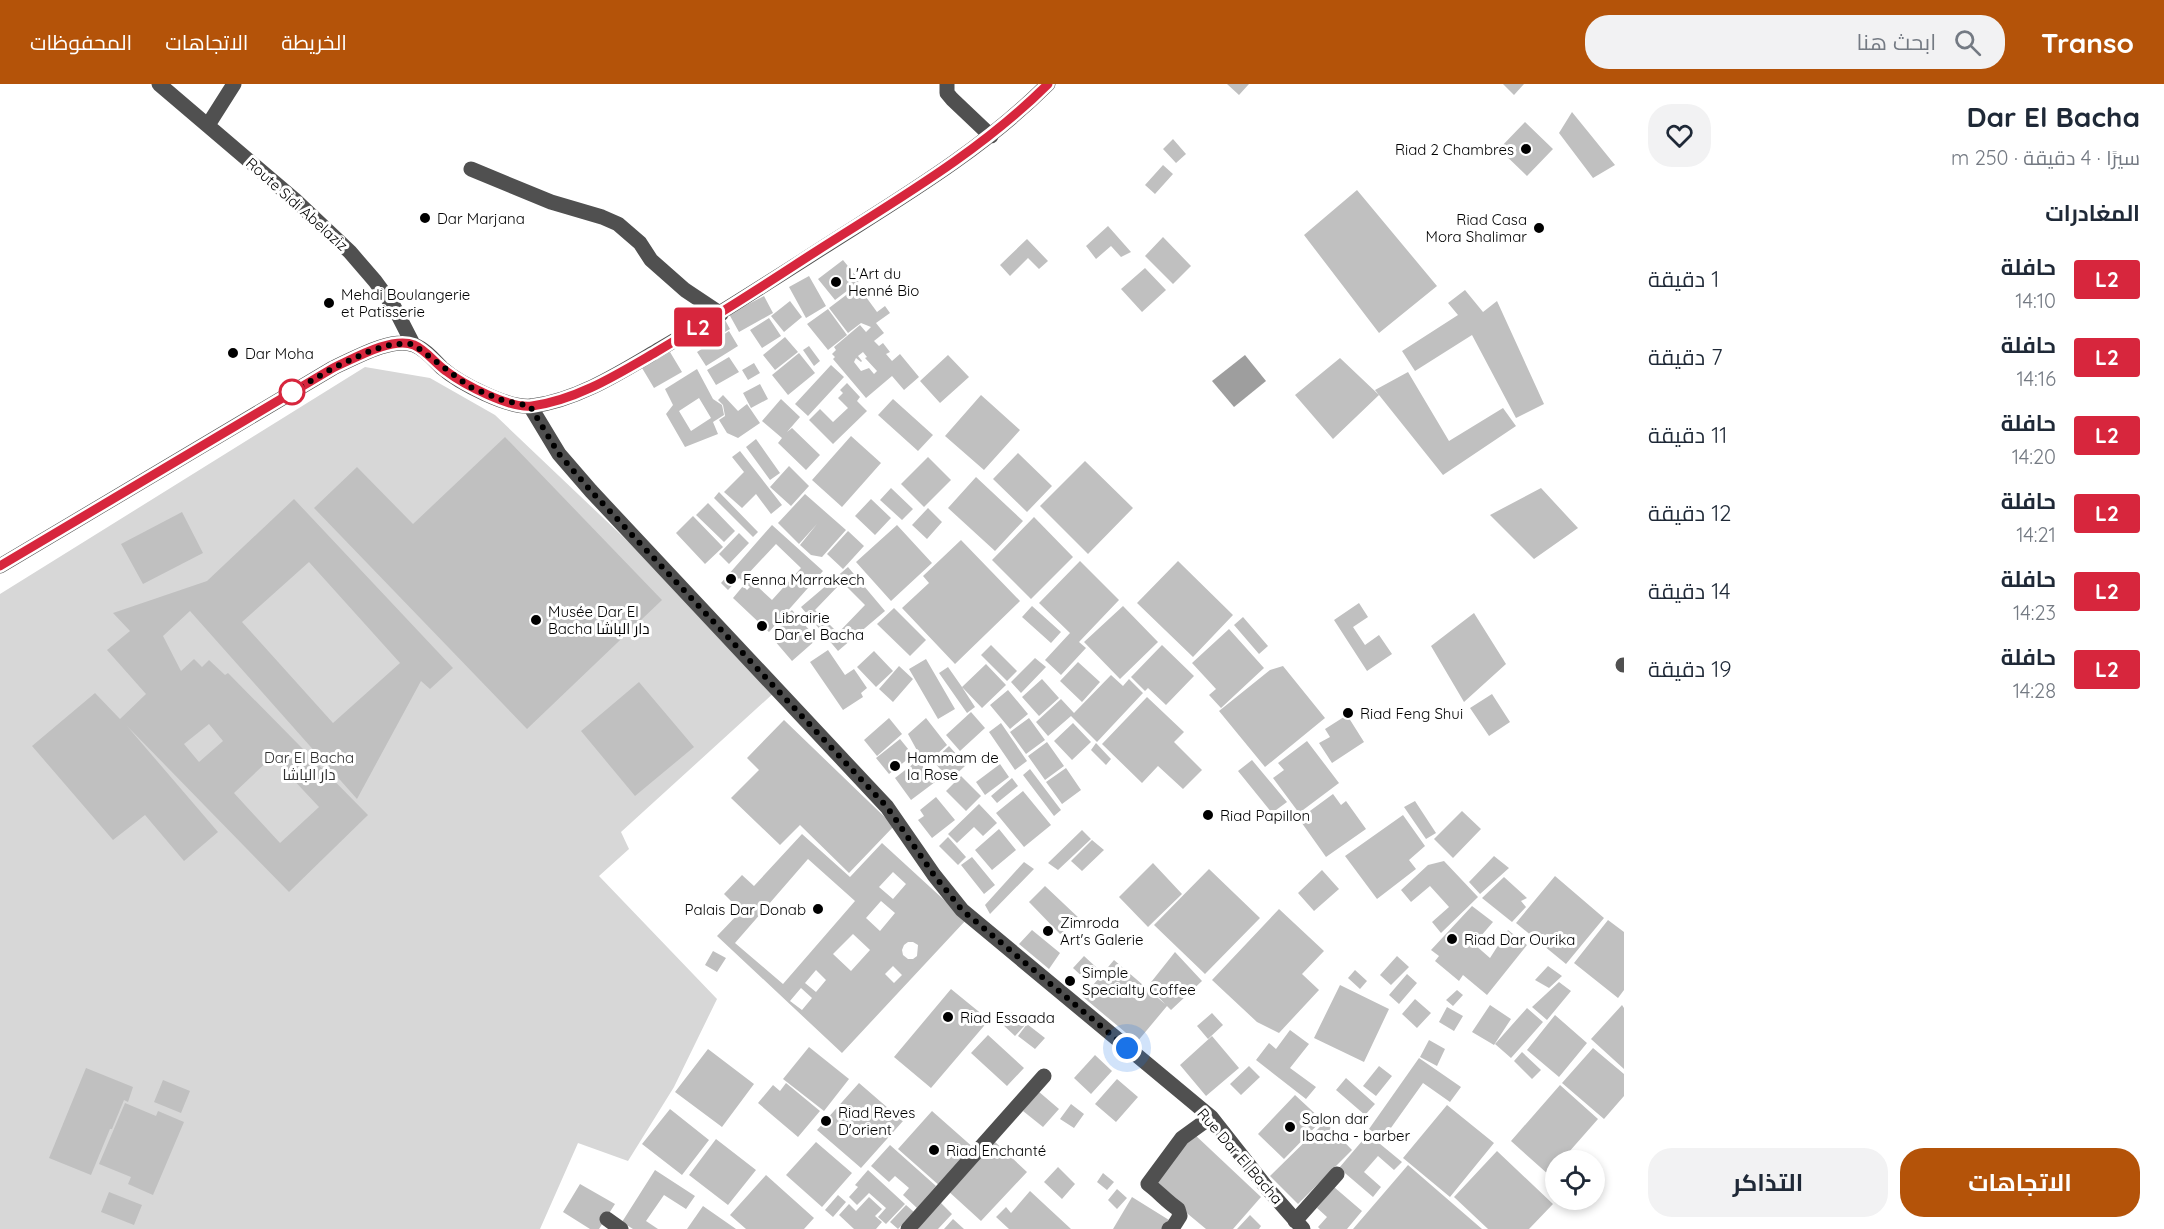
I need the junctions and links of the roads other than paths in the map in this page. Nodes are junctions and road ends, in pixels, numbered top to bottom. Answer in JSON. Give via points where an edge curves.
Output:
{"nodes":[{"id":1,"x":159,"y":84,"type":"edge"},
{"id":2,"x":234,"y":84,"type":"edge"},
{"id":3,"x":946,"y":84,"type":"edge"},
{"id":4,"x":1048,"y":84,"type":"edge"},
{"id":5,"x":208,"y":125,"type":"junction"},
{"id":6,"x":991,"y":136,"type":"junction"},
{"id":7,"x":471,"y":169,"type":"dead end"},
{"id":8,"x":721,"y":314,"type":"junction"},
{"id":9,"x":413,"y":344,"type":"junction"},
{"id":10,"x":530,"y":406,"type":"junction"},
{"id":11,"x":0,"y":566,"type":"edge"},
{"id":12,"x":1044,"y":1076,"type":"dead end"},
{"id":13,"x":1211,"y":1117,"type":"junction"},
{"id":14,"x":1337,"y":1174,"type":"dead end"},
{"id":15,"x":607,"y":1219,"type":"dead end"},
{"id":16,"x":1299,"y":1225,"type":"edge"},
{"id":17,"x":621,"y":1229,"type":"edge"},
{"id":18,"x":908,"y":1229,"type":"edge"},
{"id":19,"x":1169,"y":1229,"type":"edge"}],
"edges":[{"from":1,"to":5,"type":"street","name":"Route Sidi Abelaziz"},
{"from":2,"to":5,"type":"street"},
{"from":3,"to":6,"type":"street","via":[[952,99]]},
{"from":4,"to":6,"type":"street"},
{"from":5,"to":9,"type":"street","name":"Route Sidi Abelaziz","via":[[350,252],[394,307]]},
{"from":6,"to":8,"type":"street","via":[[944,171]]},
{"from":7,"to":8,"type":"street","via":[[618,224],[685,290]]},
{"from":8,"to":10,"type":"street","via":[[610,379]]},
{"from":9,"to":10,"type":"street","via":[[470,387]]},
{"from":9,"to":11,"type":"street","via":[[372,350],[333,368]]},
{"from":10,"to":13,"type":"street","name":"Rue Dar El Bacha","via":[[559,454],[591,491],[887,807],[962,910]]},
{"from":12,"to":18,"type":"street"},
{"from":13,"to":16,"type":"street","name":"Rue Dar El Bacha"},
{"from":13,"to":19,"type":"street","via":[[1182,1138],[1148,1184],[1178,1209],[1180,1216]]},
{"from":14,"to":16,"type":"street"},
{"from":15,"to":17,"type":"street"}]}
